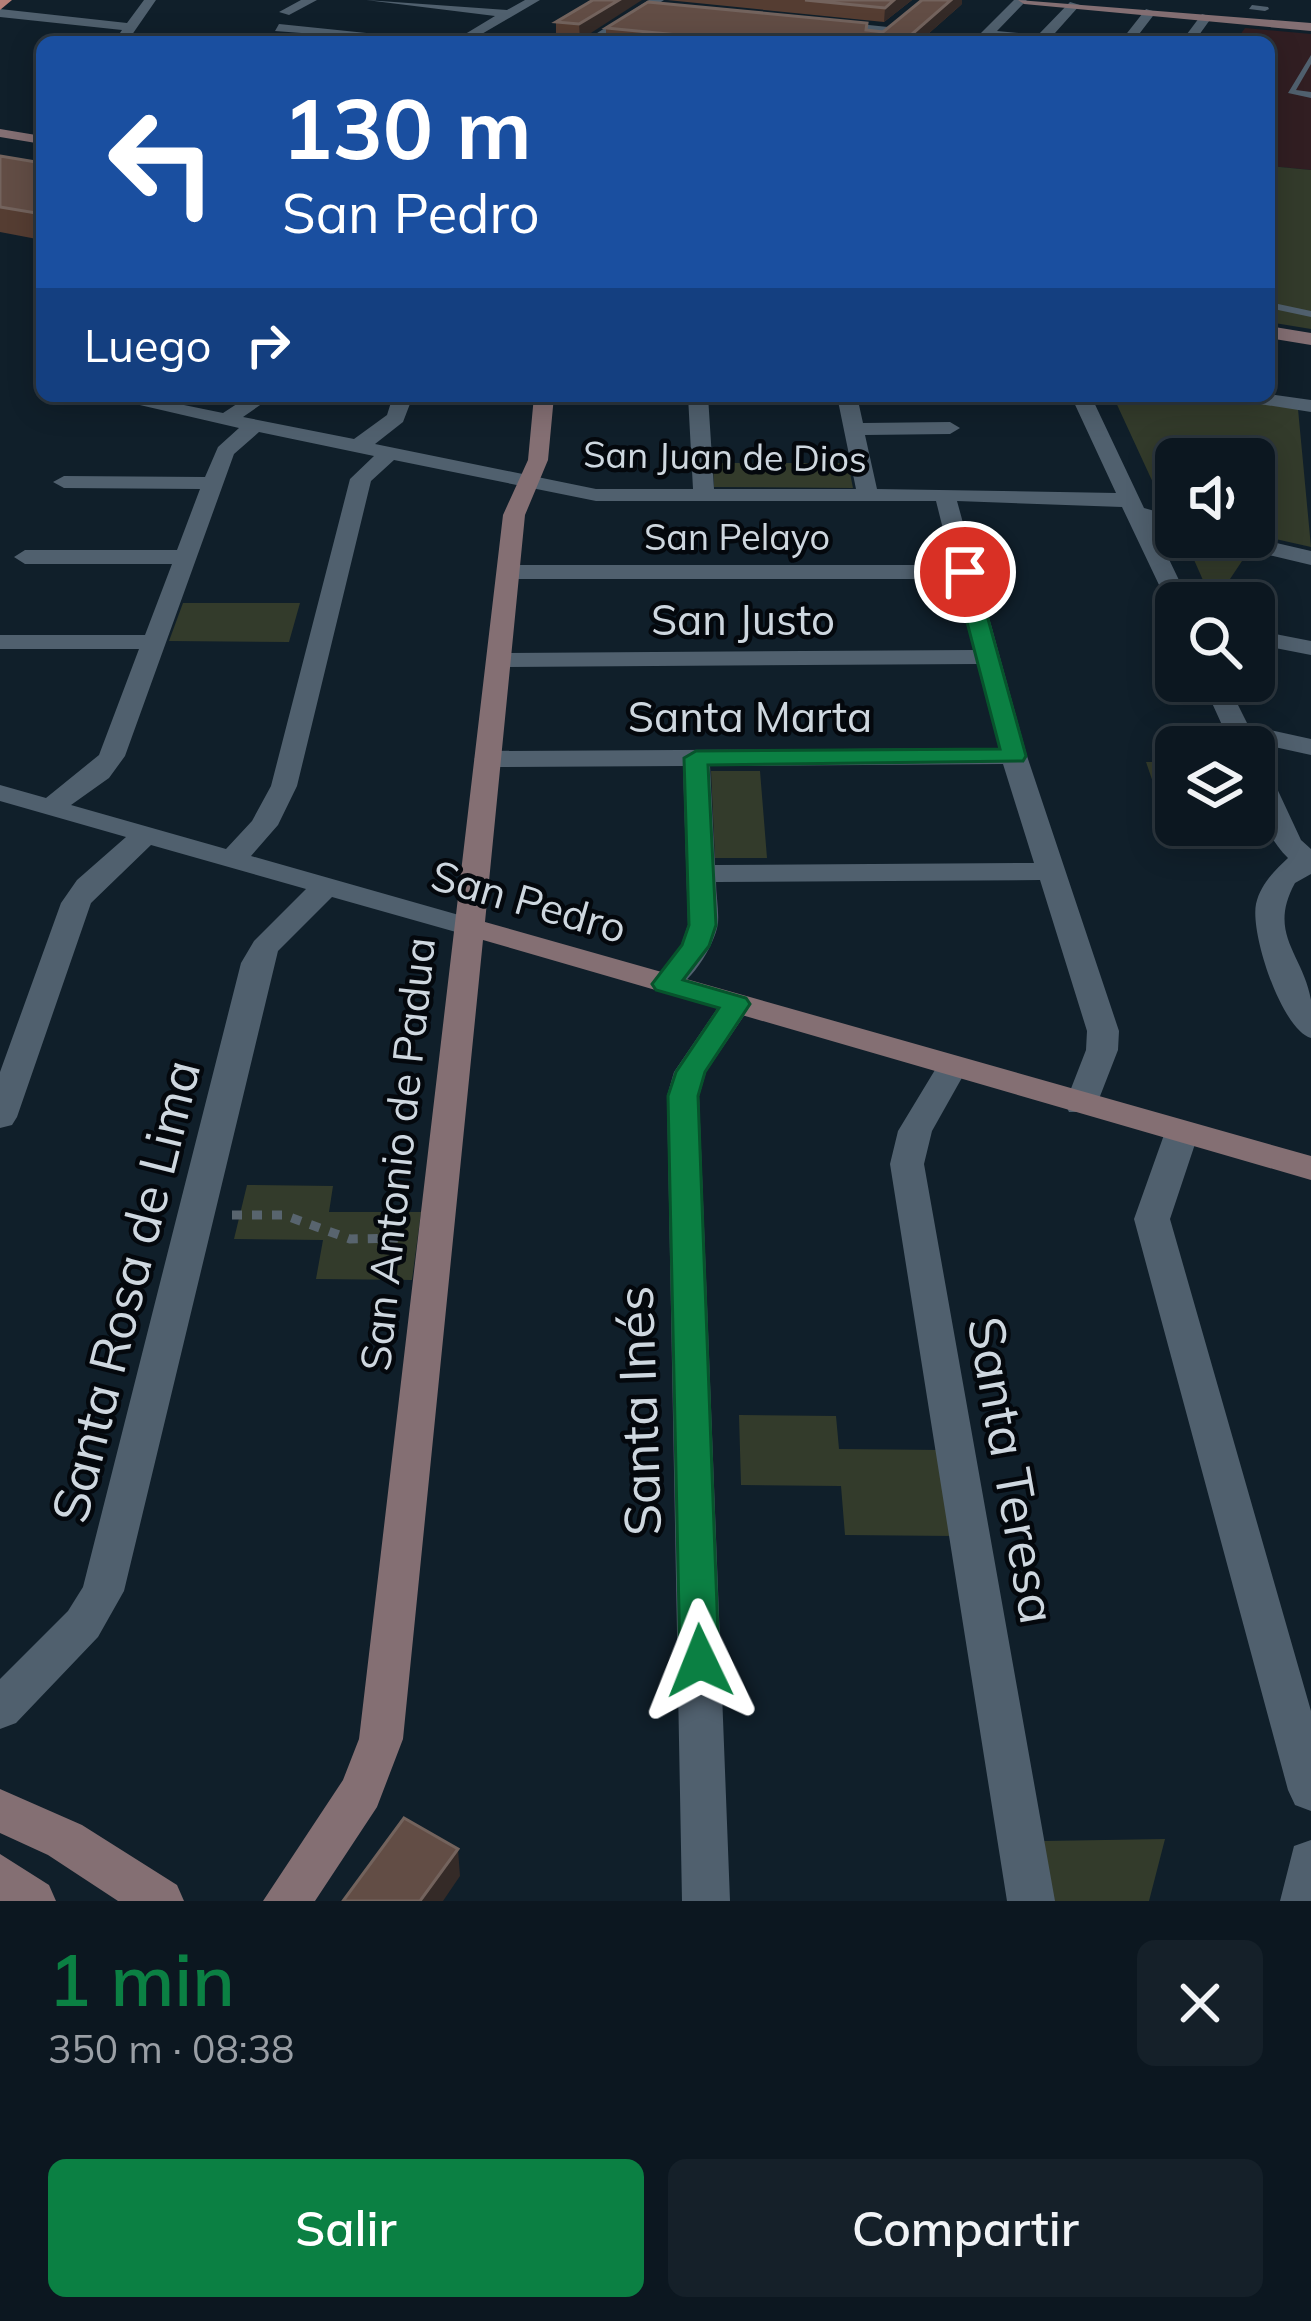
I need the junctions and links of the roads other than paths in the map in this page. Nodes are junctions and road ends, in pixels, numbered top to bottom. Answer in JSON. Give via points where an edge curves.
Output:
{"nodes":[{"id":1,"x":150,"y":0,"type":"edge"},
{"id":2,"x":311,"y":0,"type":"edge"},
{"id":3,"x":372,"y":0,"type":"edge"},
{"id":4,"x":534,"y":0,"type":"edge"},
{"id":5,"x":1022,"y":0,"type":"edge"},
{"id":6,"x":1074,"y":5,"type":"junction"},
{"id":7,"x":2,"y":6,"type":"edge"},
{"id":8,"x":287,"y":6,"type":"edge"},
{"id":9,"x":657,"y":6,"type":"edge"},
{"id":10,"x":1254,"y":9,"type":"edge"},
{"id":11,"x":1150,"y":12,"type":"junction"},
{"id":12,"x":509,"y":14,"type":"junction"},
{"id":13,"x":1206,"y":17,"type":"junction"},
{"id":14,"x":901,"y":20,"type":"edge"},
{"id":15,"x":822,"y":24,"type":"edge"},
{"id":16,"x":131,"y":27,"type":"junction"},
{"id":17,"x":1311,"y":27,"type":"edge"},
{"id":18,"x":888,"y":31,"type":"junction"},
{"id":19,"x":276,"y":35,"type":"edge"},
{"id":20,"x":124,"y":36,"type":"edge"},
{"id":21,"x":469,"y":36,"type":"edge"},
{"id":22,"x":600,"y":36,"type":"edge"},
{"id":23,"x":882,"y":36,"type":"edge"},
{"id":24,"x":985,"y":36,"type":"edge"},
{"id":25,"x":1044,"y":36,"type":"edge"},
{"id":26,"x":1131,"y":36,"type":"edge"},
{"id":27,"x":1192,"y":36,"type":"edge"},
{"id":28,"x":1311,"y":57,"type":"edge"},
{"id":29,"x":1311,"y":95,"type":"edge"},
{"id":30,"x":0,"y":134,"type":"edge"},
{"id":31,"x":36,"y":139,"type":"edge"},
{"id":32,"x":1275,"y":306,"type":"edge"},
{"id":33,"x":1311,"y":314,"type":"edge"},
{"id":34,"x":1275,"y":333,"type":"edge"},
{"id":35,"x":1311,"y":339,"type":"edge"},
{"id":36,"x":140,"y":402,"type":"edge"},
{"id":37,"x":254,"y":402,"type":"edge"},
{"id":38,"x":401,"y":402,"type":"edge"},
{"id":39,"x":543,"y":402,"type":"edge"},
{"id":40,"x":698,"y":402,"type":"edge"},
{"id":41,"x":848,"y":402,"type":"edge"},
{"id":42,"x":1084,"y":402,"type":"edge"},
{"id":43,"x":1271,"y":402,"type":"edge"},
{"id":44,"x":1310,"y":412,"type":"edge"},
{"id":45,"x":225,"y":420,"type":"junction"},
{"id":46,"x":254,"y":426,"type":"junction"},
{"id":47,"x":950,"y":428,"type":"dead end"},
{"id":48,"x":854,"y":429,"type":"junction"},
{"id":49,"x":357,"y":447,"type":"junction"},
{"id":50,"x":388,"y":454,"type":"junction"},
{"id":51,"x":64,"y":482,"type":"dead end"},
{"id":52,"x":527,"y":482,"type":"junction"},
{"id":53,"x":214,"y":483,"type":"junction"},
{"id":54,"x":868,"y":495,"type":"junction"},
{"id":55,"x":944,"y":495,"type":"junction"},
{"id":56,"x":704,"y":496,"type":"junction"},
{"id":57,"x":1134,"y":507,"type":"junction"},
{"id":58,"x":1155,"y":516,"type":"edge"},
{"id":59,"x":1275,"y":550,"type":"edge"},
{"id":60,"x":25,"y":557,"type":"dead end"},
{"id":61,"x":186,"y":557,"type":"junction"},
{"id":62,"x":1311,"y":558,"type":"edge"},
{"id":63,"x":508,"y":572,"type":"junction"},
{"id":64,"x":965,"y":572,"type":"junction"},
{"id":65,"x":1168,"y":582,"type":"edge"},
{"id":66,"x":1275,"y":641,"type":"edge"},
{"id":67,"x":0,"y":642,"type":"edge"},
{"id":68,"x":155,"y":642,"type":"junction"},
{"id":69,"x":1311,"y":648,"type":"edge"},
{"id":70,"x":988,"y":657,"type":"junction"},
{"id":71,"x":499,"y":660,"type":"junction"},
{"id":72,"x":1275,"y":743,"type":"edge"},
{"id":73,"x":1311,"y":747,"type":"edge"},
{"id":74,"x":1014,"y":756,"type":"junction"},
{"id":75,"x":696,"y":758,"type":"junction"},
{"id":76,"x":487,"y":759,"type":"junction"},
{"id":77,"x":0,"y":793,"type":"edge"},
{"id":78,"x":50,"y":807,"type":"junction"},
{"id":79,"x":1275,"y":813,"type":"edge"},
{"id":80,"x":145,"y":835,"type":"junction"},
{"id":81,"x":232,"y":859,"type":"junction"},
{"id":82,"x":1307,"y":863,"type":"edge"},
{"id":83,"x":1052,"y":872,"type":"junction"},
{"id":84,"x":700,"y":874,"type":"junction"},
{"id":85,"x":326,"y":886,"type":"junction"},
{"id":86,"x":470,"y":927,"type":"junction"},
{"id":87,"x":666,"y":984,"type":"junction"},
{"id":88,"x":736,"y":1004,"type":"junction"},
{"id":89,"x":1307,"y":1013,"type":"edge"},
{"id":90,"x":952,"y":1067,"type":"junction"},
{"id":91,"x":1081,"y":1104,"type":"junction"},
{"id":92,"x":0,"y":1117,"type":"edge"},
{"id":93,"x":1182,"y":1132,"type":"junction"},
{"id":94,"x":1311,"y":1168,"type":"edge"},
{"id":95,"x":0,"y":1709,"type":"edge"},
{"id":96,"x":1311,"y":1790,"type":"edge"},
{"id":97,"x":0,"y":1810,"type":"edge"},
{"id":98,"x":1311,"y":1862,"type":"edge"},
{"id":99,"x":0,"y":1876,"type":"edge"},
{"id":100,"x":32,"y":1901,"type":"edge"},
{"id":101,"x":160,"y":1901,"type":"edge"},
{"id":102,"x":287,"y":1901,"type":"edge"},
{"id":103,"x":706,"y":1901,"type":"edge"},
{"id":104,"x":1031,"y":1901,"type":"edge"},
{"id":105,"x":1304,"y":1901,"type":"edge"}],
"edges":[{"from":1,"to":16,"type":"street"},
{"from":2,"to":8,"type":"street"},
{"from":3,"to":12,"type":"street"},
{"from":4,"to":12,"type":"street"},
{"from":5,"to":6,"type":"street"},
{"from":5,"to":24,"type":"street"},
{"from":6,"to":11,"type":"street"},
{"from":6,"to":25,"type":"street"},
{"from":7,"to":16,"type":"street"},
{"from":8,"to":19,"type":"street"},
{"from":9,"to":22,"type":"street"},
{"from":10,"to":13,"type":"street"},
{"from":10,"to":17,"type":"street"},
{"from":11,"to":13,"type":"street"},
{"from":11,"to":26,"type":"street"},
{"from":12,"to":21,"type":"street"},
{"from":13,"to":27,"type":"street"},
{"from":14,"to":18,"type":"street"},
{"from":15,"to":18,"type":"street"},
{"from":16,"to":20,"type":"street"},
{"from":18,"to":23,"type":"street"},
{"from":28,"to":29,"type":"lane","via":[[1291,91]]},
{"from":30,"to":31,"type":"street"},
{"from":32,"to":33,"type":"lane"},
{"from":34,"to":35,"type":"street"},
{"from":36,"to":45,"type":"street","name":"San Juan de Dios"},
{"from":37,"to":45,"type":"street"},
{"from":38,"to":49,"type":"street","via":[[392,423]]},
{"from":39,"to":52,"type":"street","name":"San Antonio de Padua","via":[[538,460]]},
{"from":40,"to":56,"type":"street"},
{"from":41,"to":48,"type":"street"},
{"from":42,"to":57,"type":"street"},
{"from":43,"to":44,"type":"street"},
{"from":45,"to":46,"type":"street","name":"San Juan de Dios"},
{"from":46,"to":49,"type":"street","name":"San Juan de Dios"},
{"from":46,"to":53,"type":"street","via":[[227,446]]},
{"from":47,"to":48,"type":"street"},
{"from":48,"to":54,"type":"street"},
{"from":49,"to":50,"type":"street","name":"San Juan de Dios"},
{"from":50,"to":52,"type":"street","name":"San Juan de Dios"},
{"from":50,"to":81,"type":"street","via":[[361,479],[284,786],[264,825]]},
{"from":51,"to":53,"type":"street"},
{"from":52,"to":56,"type":"street","name":"San Juan de Dios","via":[[607,496]]},
{"from":52,"to":63,"type":"street","name":"San Antonio de Padua"},
{"from":53,"to":61,"type":"street"},
{"from":54,"to":55,"type":"street","name":"San Juan de Dios"},
{"from":54,"to":56,"type":"street","name":"San Juan de Dios"},
{"from":55,"to":57,"type":"street","name":"San Juan de Dios","via":[[1052,495]]},
{"from":55,"to":64,"type":"street"},
{"from":57,"to":58,"type":"street","name":"San Juan de Dios"},
{"from":57,"to":65,"type":"street"},
{"from":59,"to":62,"type":"street"},
{"from":60,"to":61,"type":"street"},
{"from":61,"to":68,"type":"street"},
{"from":63,"to":64,"type":"street","name":"San Pelayo"},
{"from":63,"to":71,"type":"street","name":"San Antonio de Padua"},
{"from":64,"to":70,"type":"street"},
{"from":66,"to":69,"type":"street"},
{"from":67,"to":68,"type":"street"},
{"from":68,"to":78,"type":"street","via":[[112,756]]},
{"from":70,"to":71,"type":"street","name":"San Justo"},
{"from":70,"to":74,"type":"street"},
{"from":71,"to":76,"type":"street","name":"San Antonio de Padua"},
{"from":72,"to":73,"type":"street"},
{"from":74,"to":75,"type":"street","name":"Santa Marta"},
{"from":74,"to":83,"type":"street"},
{"from":75,"to":76,"type":"street","name":"Santa Marta"},
{"from":75,"to":84,"type":"street"},
{"from":76,"to":86,"type":"street","name":"San Antonio de Padua"},
{"from":77,"to":78,"type":"street","name":"San Pedro"},
{"from":78,"to":80,"type":"street","name":"San Pedro"},
{"from":79,"to":82,"type":"street"},
{"from":80,"to":81,"type":"street","name":"San Pedro"},
{"from":80,"to":92,"type":"street","via":[[76,903]]},
{"from":81,"to":85,"type":"street","name":"San Pedro"},
{"from":82,"to":89,"type":"street","via":[[1288,870],[1271,894],[1268,932]]},
{"from":83,"to":84,"type":"street"},
{"from":83,"to":91,"type":"street","via":[[1103,1031]]},
{"from":84,"to":87,"type":"street","via":[[701,935]]},
{"from":85,"to":86,"type":"street","name":"San Pedro"},
{"from":85,"to":95,"type":"street","name":"Santa Rosa de Lima","via":[[256,963],[103,1591]]},
{"from":86,"to":87,"type":"street","name":"San Pedro"},
{"from":86,"to":102,"type":"street","name":"San Antonio de Padua","via":[[381,1739],[361,1792]]},
{"from":87,"to":88,"type":"street","name":"San Pedro"},
{"from":88,"to":90,"type":"street","name":"San Pedro"},
{"from":88,"to":103,"type":"street","name":"Santa Inés","via":[[683,1096]]},
{"from":90,"to":91,"type":"street","name":"San Pedro"},
{"from":90,"to":104,"type":"street","name":"Santa Teresa","via":[[915,1131],[908,1164]]},
{"from":91,"to":93,"type":"street","name":"San Pedro"},
{"from":93,"to":94,"type":"street","name":"San Pedro"},
{"from":93,"to":96,"type":"street","via":[[1152,1219]]},
{"from":97,"to":101,"type":"street"},
{"from":98,"to":105,"type":"street"},
{"from":99,"to":100,"type":"street"}]}
